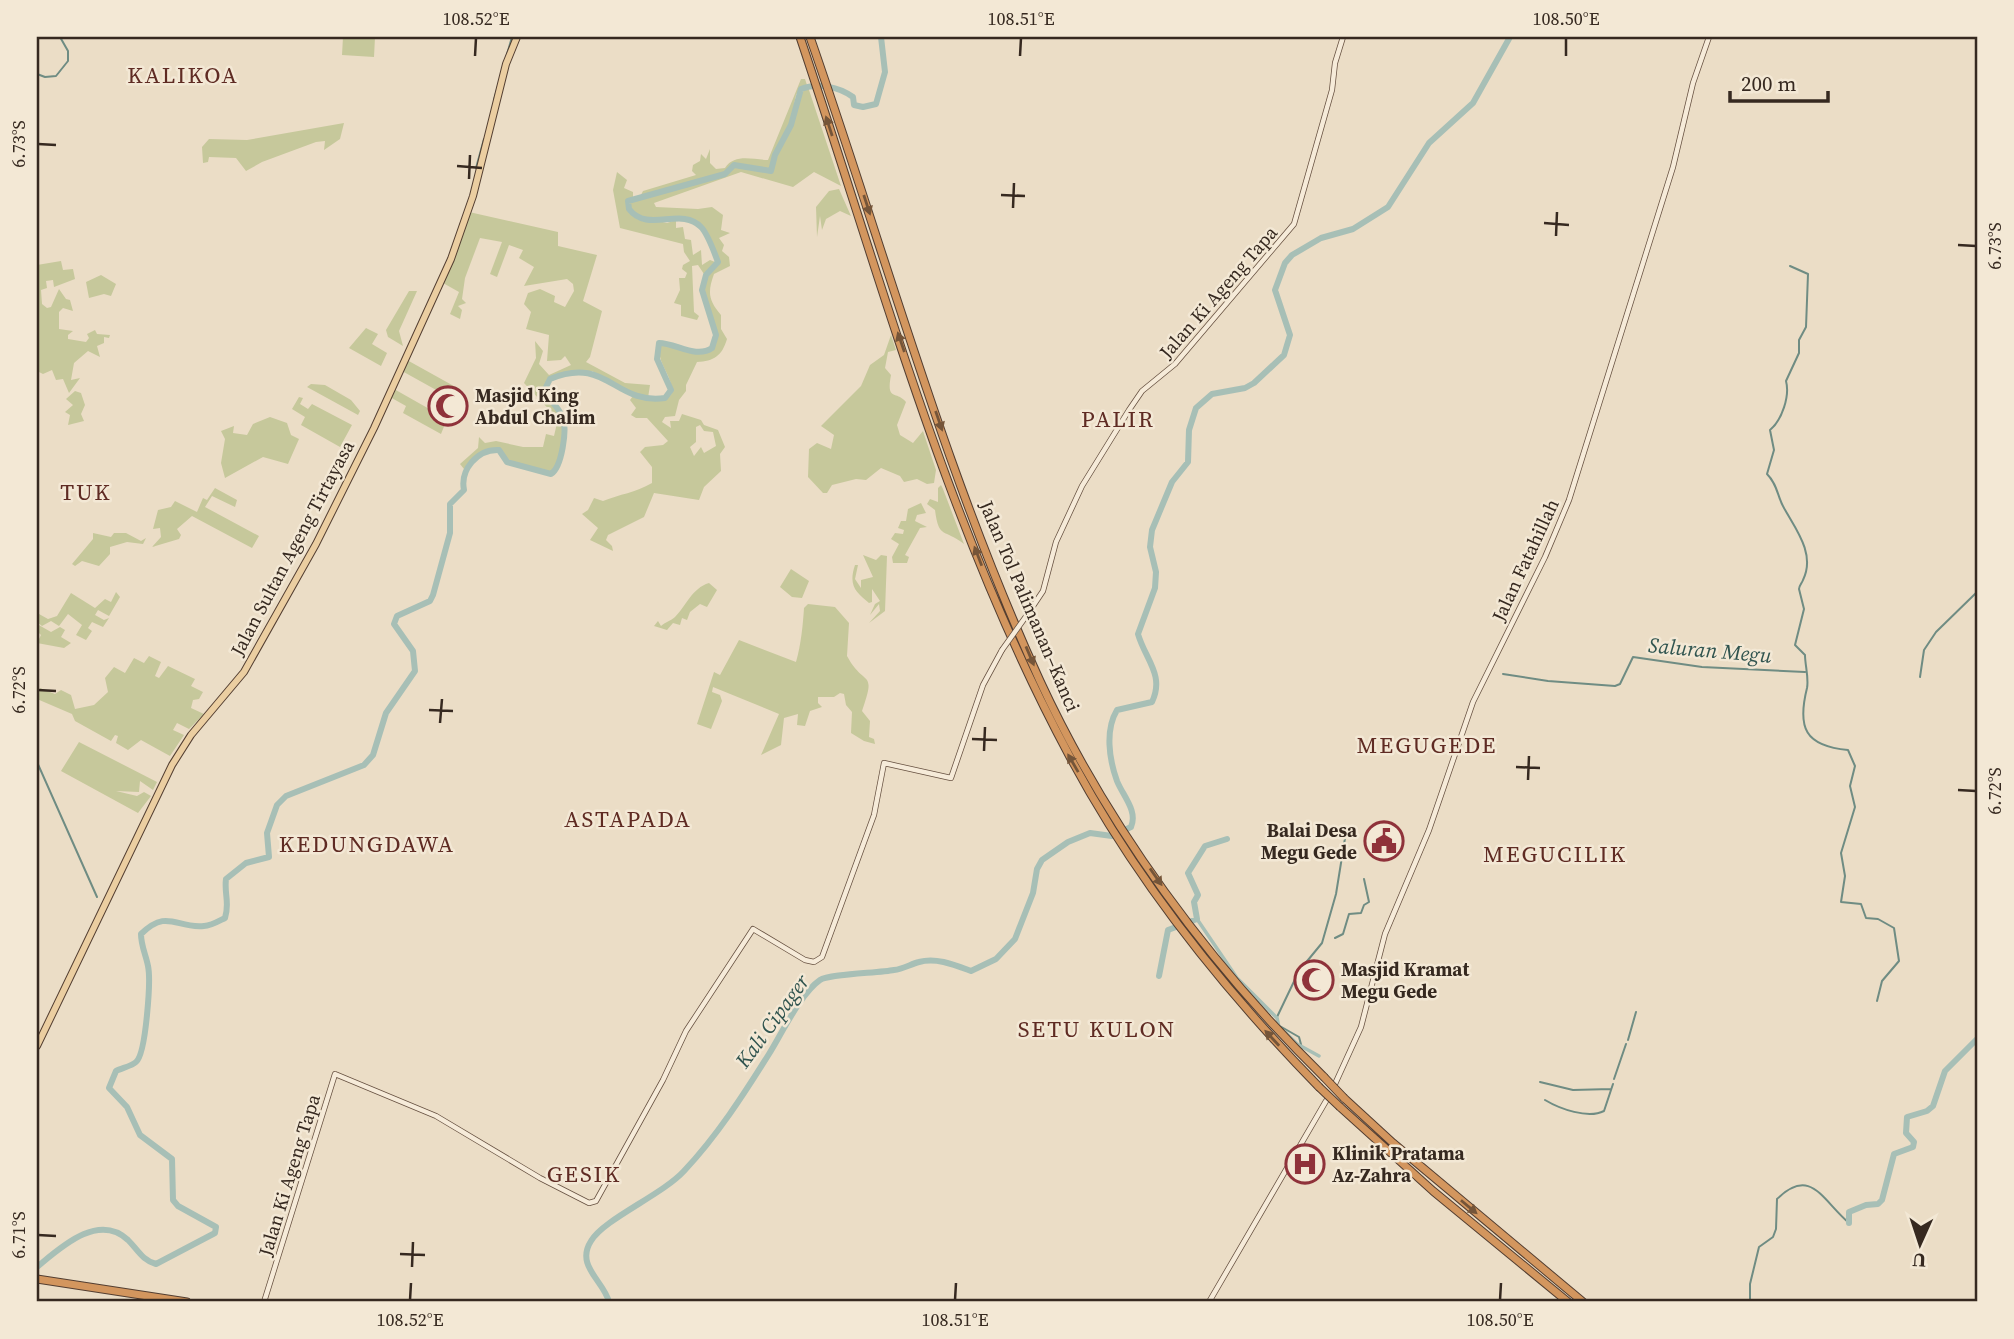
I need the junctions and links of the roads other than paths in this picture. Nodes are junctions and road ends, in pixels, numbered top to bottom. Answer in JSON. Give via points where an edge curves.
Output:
{"nodes":[{"id":1,"x":517,"y":37,"type":"edge"},
{"id":2,"x":800,"y":37,"type":"edge"},
{"id":3,"x":810,"y":37,"type":"edge"},
{"id":4,"x":1343,"y":37,"type":"edge"},
{"id":5,"x":1709,"y":37,"type":"edge"},
{"id":6,"x":1126,"y":842,"type":"junction"},
{"id":7,"x":37,"y":1046,"type":"edge"},
{"id":8,"x":1335,"y":1084,"type":"dead end"},
{"id":9,"x":1326,"y":1101,"type":"dead end"},
{"id":10,"x":37,"y":1282,"type":"edge"},
{"id":11,"x":111,"y":1294,"type":"junction"},
{"id":12,"x":154,"y":1302,"type":"edge"},
{"id":13,"x":187,"y":1302,"type":"edge"},
{"id":14,"x":264,"y":1302,"type":"edge"},
{"id":15,"x":1209,"y":1302,"type":"edge"},
{"id":16,"x":1568,"y":1302,"type":"edge"},
{"id":17,"x":1583,"y":1302,"type":"edge"}],
"edges":[{"from":1,"to":7,"type":"main road","name":"Jalan Sultan Ageng Tirtayasa","via":[[451,259],[375,425],[316,544],[244,672],[172,765]]},
{"from":6,"to":2,"type":"highway","name":"Jalan Tol Palimanan–Kanci","one_way":true,"via":[[1108,821],[1064,745],[1002,617],[902,345]]},
{"from":3,"to":6,"type":"highway","name":"Jalan Tol Palimanan–Kanci","one_way":true,"via":[[975,524],[1041,682]]},
{"from":4,"to":14,"type":"street","name":"Jalan Ki Ageng Tapa","bridge":true,"via":[[1294,224],[1175,364],[1150,384],[1129,410],[1082,486],[1056,542],[1043,591],[983,685],[951,778],[884,763],[874,815],[820,960],[804,960],[753,929],[684,1035],[593,1203],[540,1178],[436,1116],[335,1074]]},
{"from":5,"to":8,"type":"street","name":"Jalan Fatahillah","via":[[1569,500],[1473,702],[1429,830],[1385,934],[1362,1027]]},
{"from":16,"to":6,"type":"highway","name":"Jalan Tol Palimanan–Kanci","one_way":true,"bridge":true,"via":[[1422,1182],[1319,1087],[1233,993],[1174,917]]},
{"from":6,"to":17,"type":"highway","name":"Jalan Tol Palimanan–Kanci","one_way":true,"bridge":true,"via":[[1242,989],[1324,1077],[1393,1143]]},
{"from":9,"to":15,"type":"street"},
{"from":10,"to":11,"type":"highway"},
{"from":11,"to":12,"type":"highway"},
{"from":11,"to":13,"type":"highway"}]}
